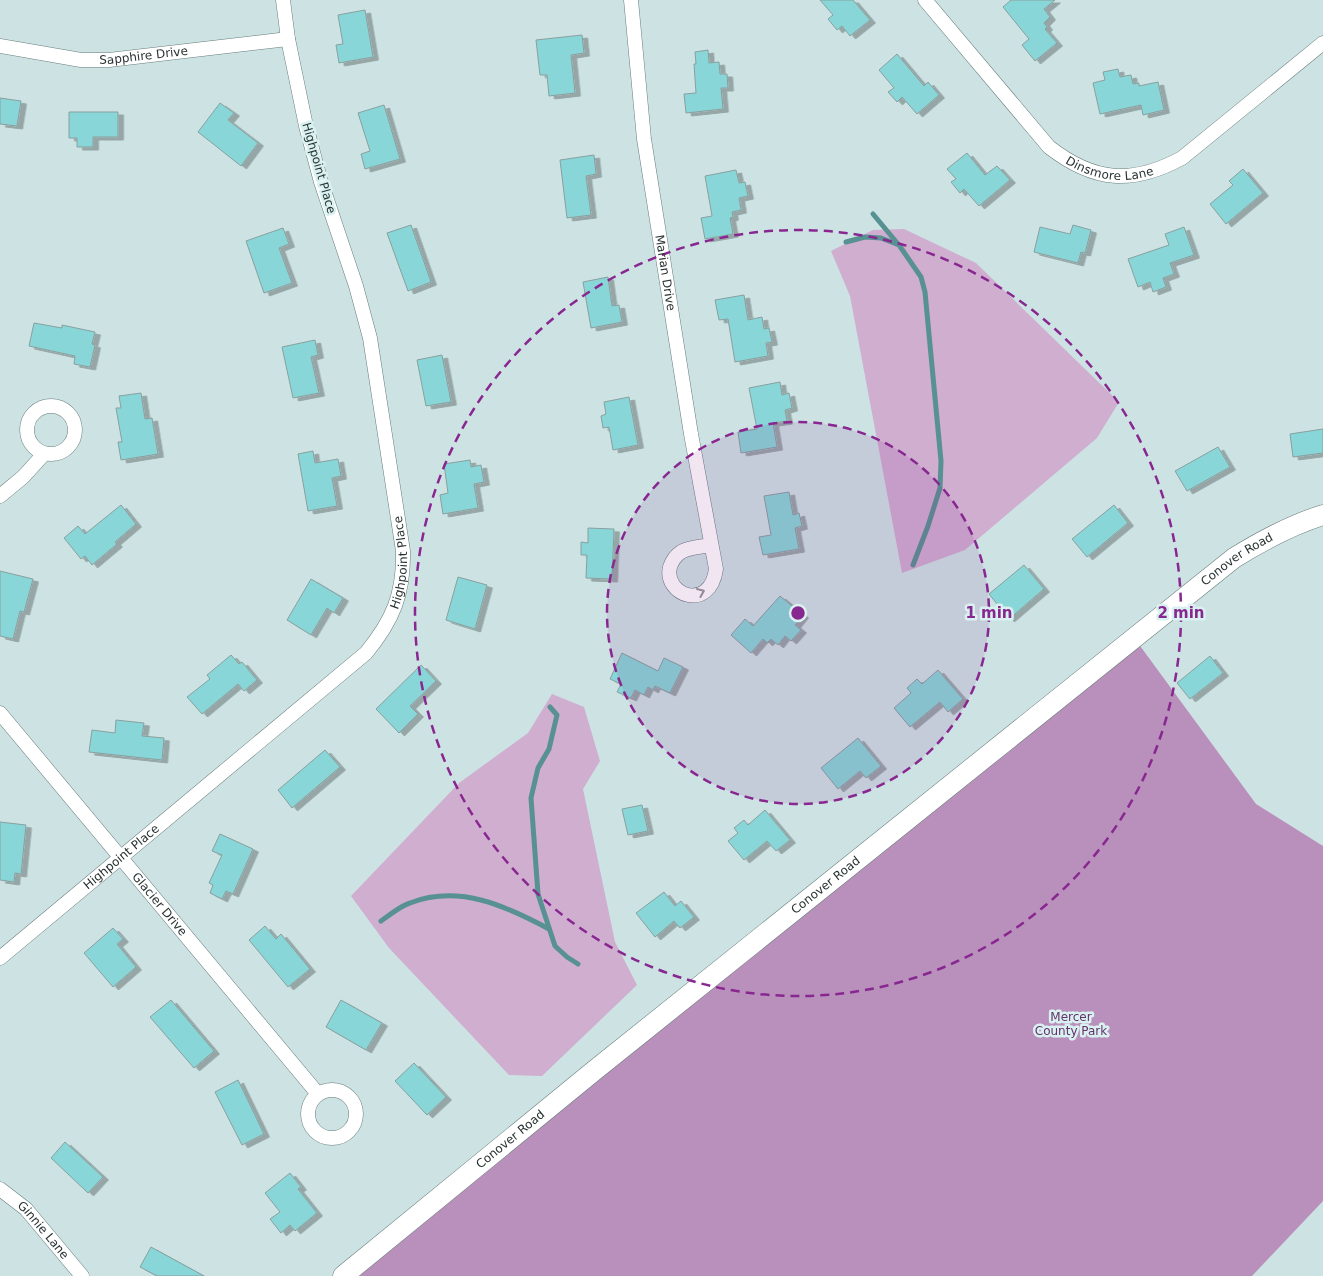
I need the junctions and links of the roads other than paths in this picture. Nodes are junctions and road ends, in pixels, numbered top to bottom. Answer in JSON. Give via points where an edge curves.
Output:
{"nodes":[{"id":1,"x":283,"y":0,"type":"edge"},
{"id":2,"x":631,"y":0,"type":"edge"},
{"id":3,"x":925,"y":0,"type":"edge"},
{"id":4,"x":288,"y":39,"type":"junction"},
{"id":5,"x":1323,"y":43,"type":"edge"},
{"id":6,"x":0,"y":46,"type":"edge"},
{"id":7,"x":44,"y":454,"type":"dead end"},
{"id":8,"x":0,"y":496,"type":"edge"},
{"id":9,"x":1323,"y":514,"type":"edge"},
{"id":10,"x":710,"y":545,"type":"dead end"},
{"id":11,"x":0,"y":713,"type":"edge"},
{"id":12,"x":120,"y":858,"type":"junction"},
{"id":13,"x":0,"y":958,"type":"edge"},
{"id":14,"x":318,"y":1094,"type":"dead end"},
{"id":15,"x":0,"y":1189,"type":"edge"},
{"id":16,"x":82,"y":1276,"type":"edge"},
{"id":17,"x":342,"y":1276,"type":"edge"}],
"edges":[{"from":1,"to":4,"type":"street","name":"Highpoint Place"},
{"from":2,"to":10,"type":"street","name":"Marian Drive","via":[[644,139]]},
{"from":3,"to":5,"type":"street","name":"Dinsmore Lane","via":[[1049,147],[1081,168],[1100,174],[1140,175],[1162,169],[1182,158]]},
{"from":4,"to":6,"type":"street","name":"Sapphire Drive","via":[[109,60],[81,60]]},
{"from":4,"to":12,"type":"street","name":"Highpoint Place","via":[[319,172],[370,338],[404,552],[400,592],[382,634],[366,653]]},
{"from":7,"to":8,"type":"street"},
{"from":9,"to":17,"type":"street","name":"Conover Road","via":[[1263,539],[1234,558]]},
{"from":11,"to":12,"type":"street","name":"Glacier Drive"},
{"from":12,"to":13,"type":"street","name":"Highpoint Place"},
{"from":12,"to":14,"type":"street","name":"Glacier Drive"},
{"from":15,"to":16,"type":"street","name":"Ginnie Lane","via":[[26,1209]]}]}
